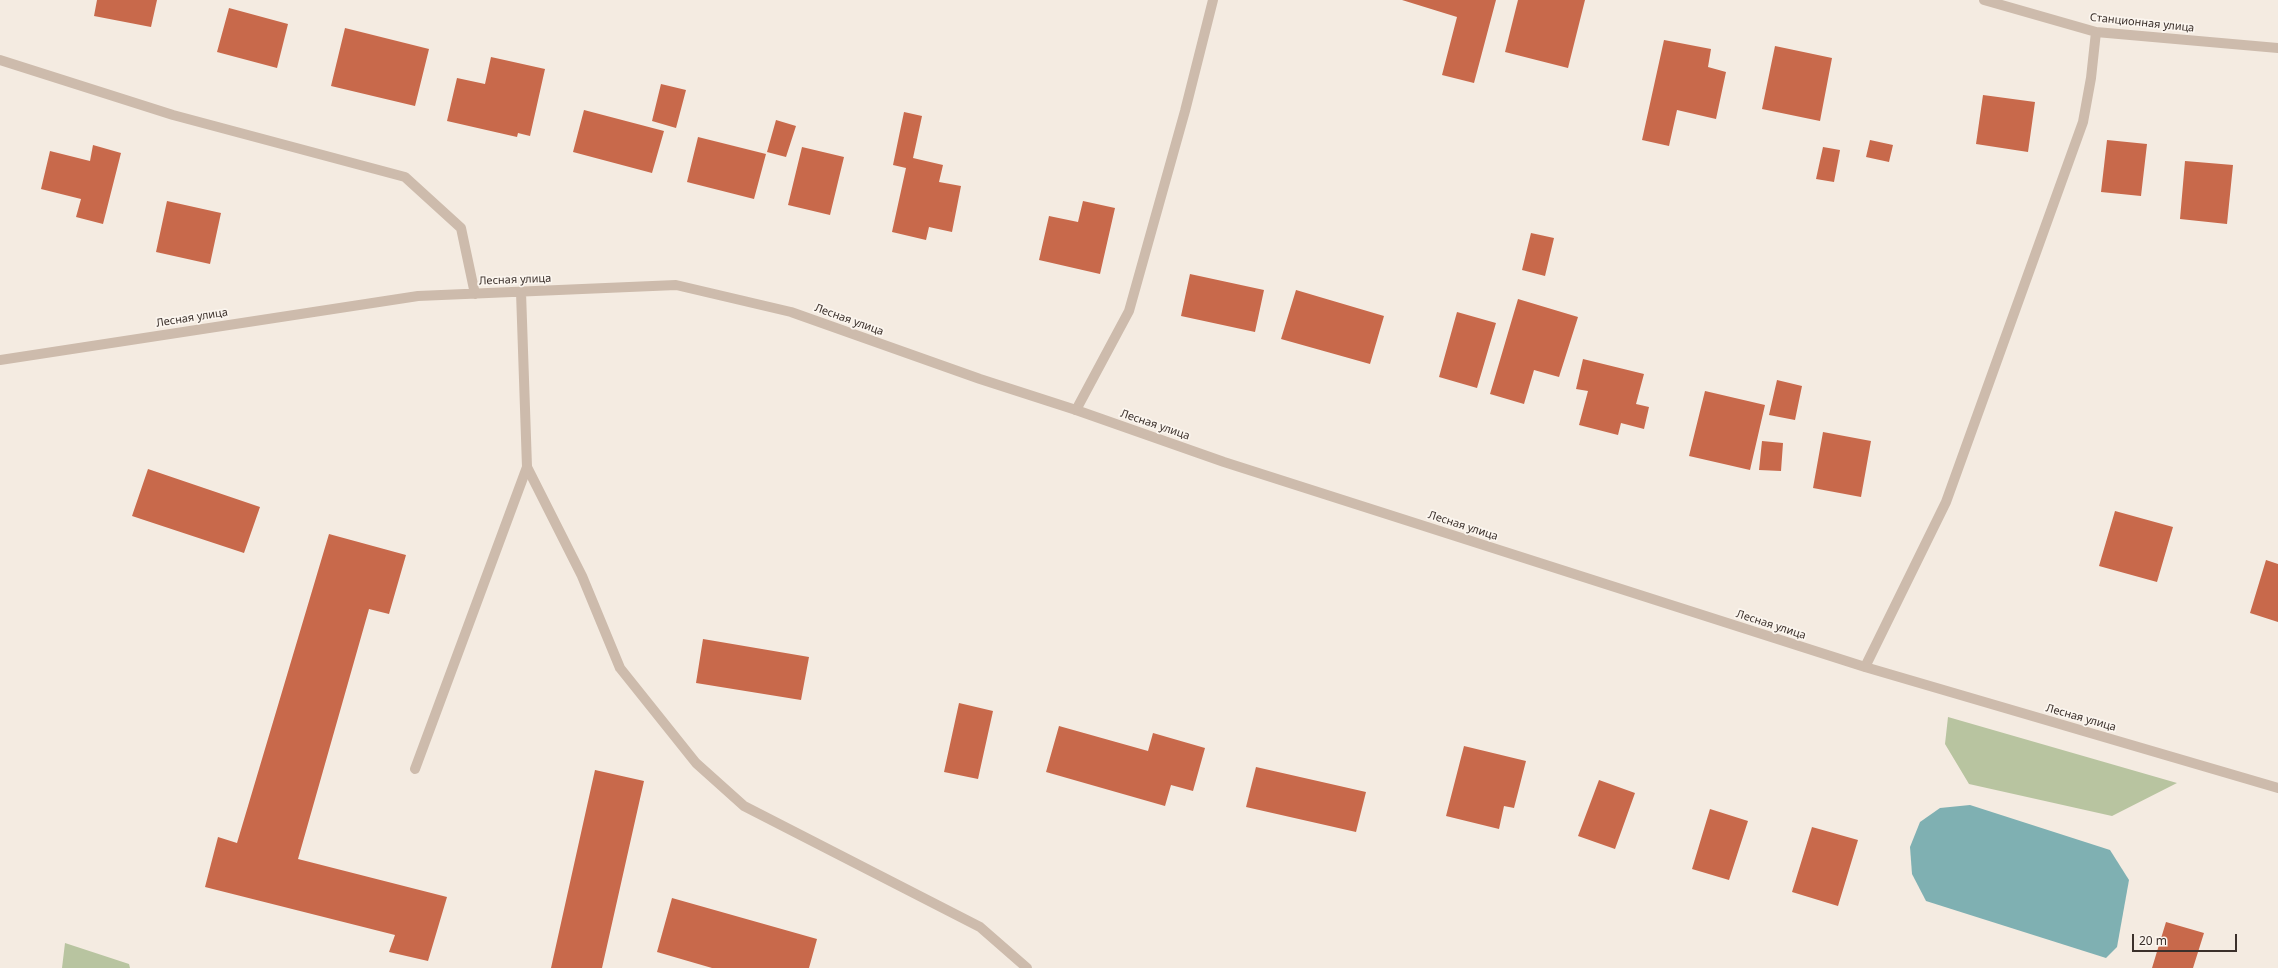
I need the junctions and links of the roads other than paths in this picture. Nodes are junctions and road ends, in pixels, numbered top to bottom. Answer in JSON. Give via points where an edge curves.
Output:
{"nodes":[{"id":1,"x":1213,"y":0,"type":"edge"},
{"id":2,"x":1984,"y":0,"type":"edge"},
{"id":3,"x":2096,"y":32,"type":"junction"},
{"id":4,"x":2278,"y":48,"type":"edge"},
{"id":5,"x":0,"y":60,"type":"edge"},
{"id":6,"x":521,"y":292,"type":"junction"},
{"id":7,"x":475,"y":294,"type":"junction"},
{"id":8,"x":0,"y":360,"type":"edge"},
{"id":9,"x":1076,"y":410,"type":"junction"},
{"id":10,"x":527,"y":467,"type":"junction"},
{"id":11,"x":1865,"y":667,"type":"junction"},
{"id":12,"x":415,"y":769,"type":"dead end"},
{"id":13,"x":2278,"y":788,"type":"edge"},
{"id":14,"x":1027,"y":968,"type":"edge"}],
"edges":[{"from":1,"to":9,"type":"street","via":[[1129,311]]},
{"from":2,"to":3,"type":"street","name":"Станционная улица"},
{"from":3,"to":4,"type":"street","name":"Станционная улица"},
{"from":3,"to":11,"type":"street","via":[[2083,122],[1948,494]]},
{"from":5,"to":7,"type":"street","via":[[173,115],[405,177],[461,228]]},
{"from":6,"to":7,"type":"street","name":"Лесная улица"},
{"from":6,"to":9,"type":"street","name":"Лесная улица","via":[[676,285],[791,312]]},
{"from":6,"to":10,"type":"street"},
{"from":7,"to":8,"type":"street","name":"Лесная улица","via":[[418,296]]},
{"from":9,"to":11,"type":"street","name":"Лесная улица","via":[[1224,462]]},
{"from":10,"to":12,"type":"street"},
{"from":10,"to":14,"type":"street","via":[[582,576],[620,668],[696,764],[744,806],[980,927]]},
{"from":11,"to":13,"type":"street","name":"Лесная улица"}]}
